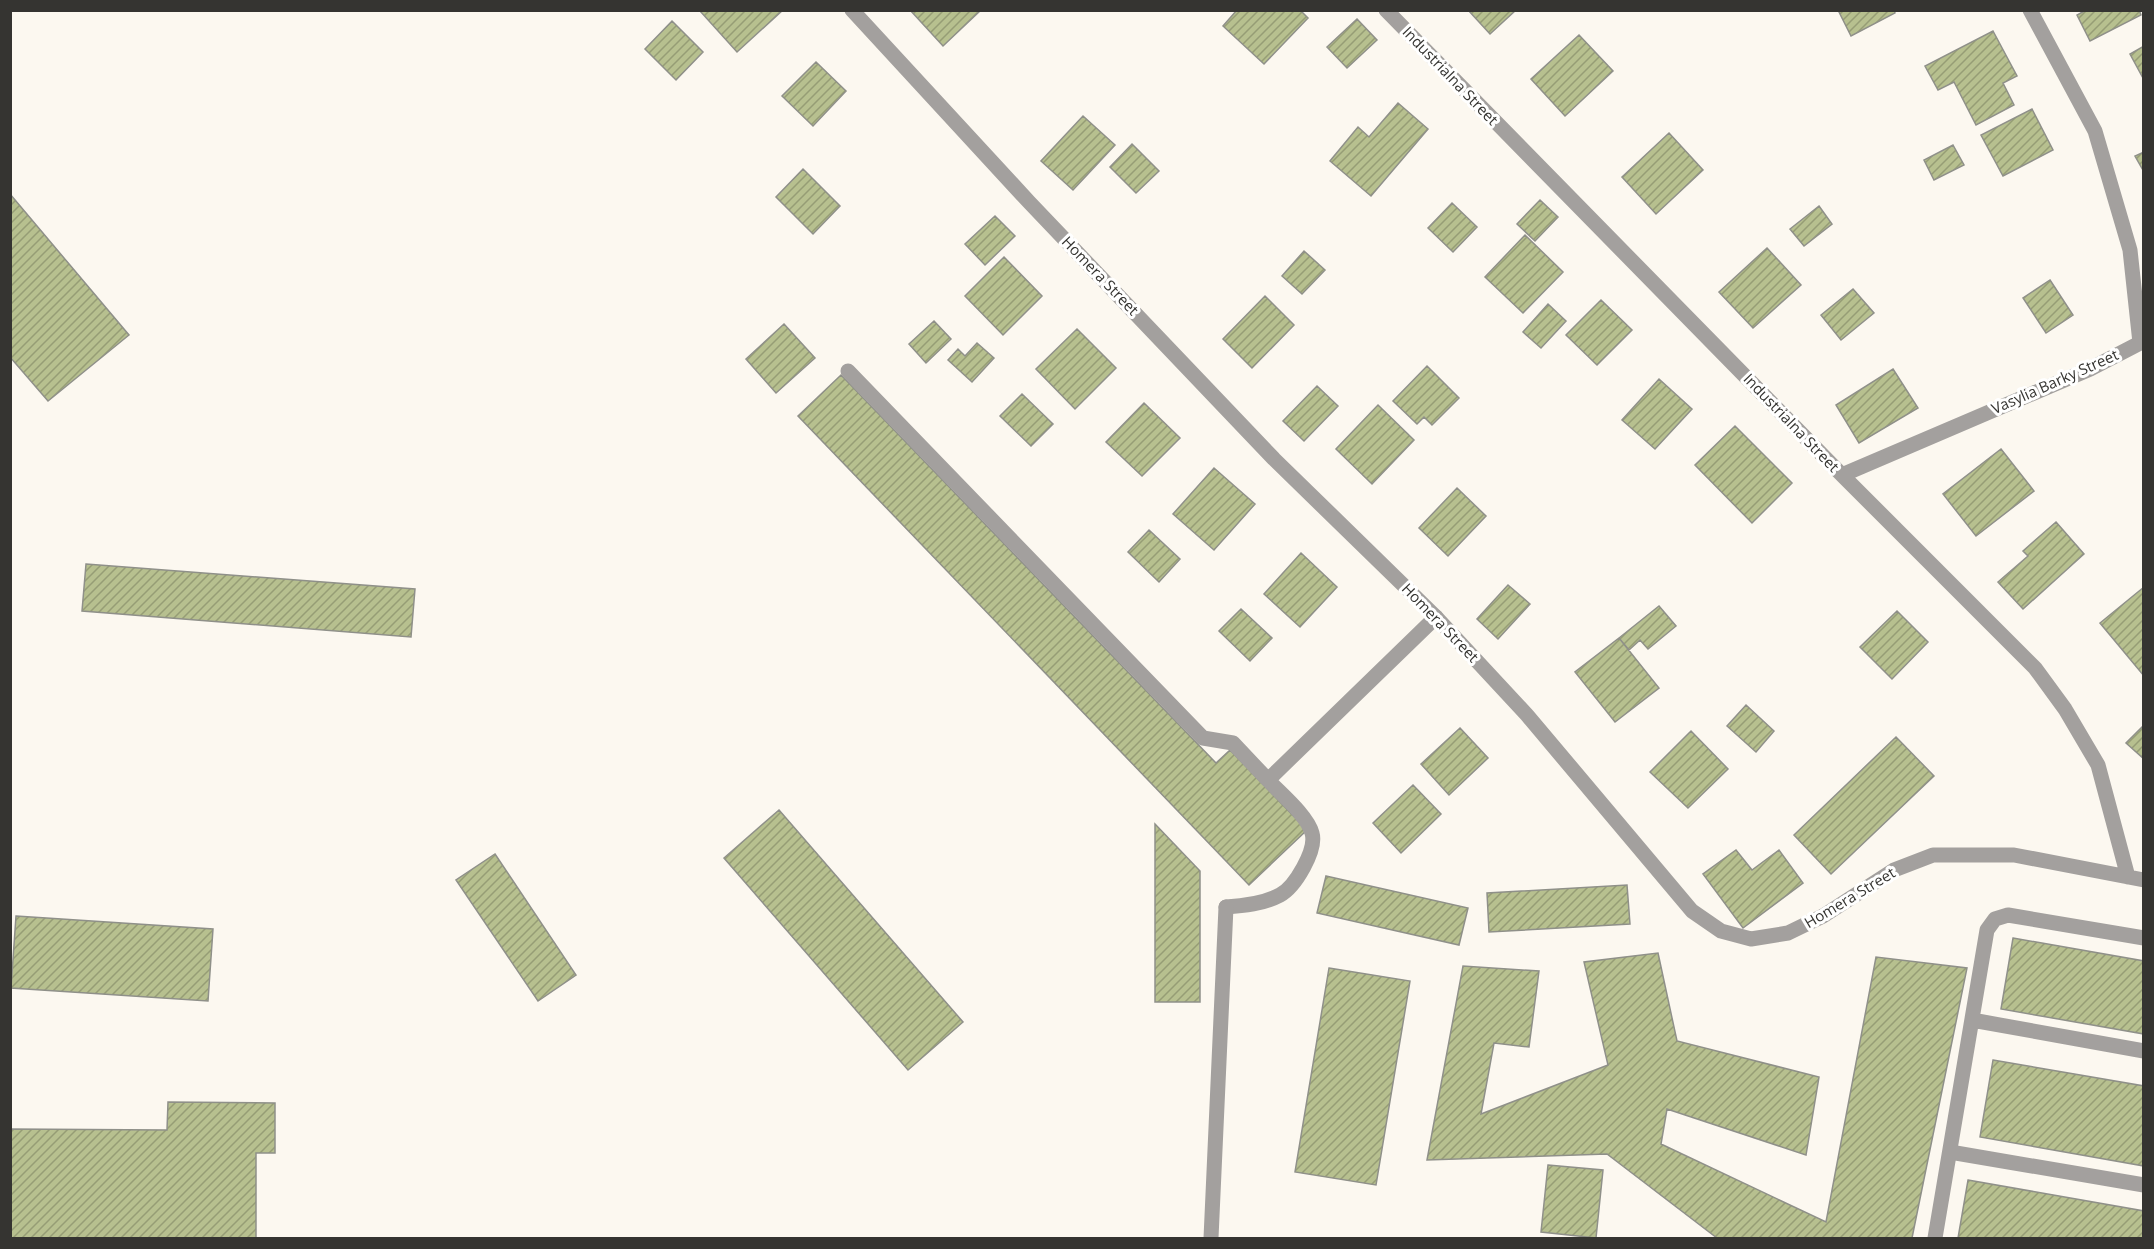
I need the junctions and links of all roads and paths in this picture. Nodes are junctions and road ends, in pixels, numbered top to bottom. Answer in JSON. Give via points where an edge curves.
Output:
{"nodes":[{"id":1,"x":852,"y":10,"type":"edge"},
{"id":2,"x":1386,"y":10,"type":"edge"},
{"id":3,"x":2030,"y":10,"type":"edge"},
{"id":4,"x":2142,"y":343,"type":"edge"},
{"id":5,"x":848,"y":371,"type":"dead end"},
{"id":6,"x":1842,"y":475,"type":"junction"},
{"id":7,"x":1436,"y":617,"type":"junction"},
{"id":8,"x":1268,"y":780,"type":"junction"},
{"id":9,"x":2128,"y":877,"type":"junction"},
{"id":10,"x":2144,"y":880,"type":"edge"},
{"id":11,"x":2144,"y":938,"type":"edge"},
{"id":12,"x":1972,"y":1020,"type":"junction"},
{"id":13,"x":2144,"y":1051,"type":"edge"},
{"id":14,"x":1950,"y":1152,"type":"junction"},
{"id":15,"x":2144,"y":1185,"type":"edge"},
{"id":16,"x":1211,"y":1239,"type":"edge"},
{"id":17,"x":1935,"y":1239,"type":"edge"}],
"edges":[{"from":1,"to":7,"type":"street","name":"Homera Street","via":[[1266,450]]},
{"from":2,"to":6,"type":"street","name":"Industrialna Street"},
{"from":3,"to":4,"type":"street","name":"Vasylia Barky Street","via":[[2094,131],[2130,250]]},
{"from":4,"to":6,"type":"street","name":"Vasylia Barky Street"},
{"from":5,"to":8,"type":"street","via":[[1203,738],[1233,743]]},
{"from":6,"to":9,"type":"street","name":"Industrialna Street","via":[[2034,668],[2065,709],[2098,765]]},
{"from":7,"to":8,"type":"street"},
{"from":7,"to":9,"type":"street","name":"Homera Street","via":[[1527,714],[1692,912],[1721,931],[1751,939],[1788,933],[1823,916],[1894,870],[1933,855],[2014,855]]},
{"from":8,"to":16,"type":"street","via":[[1312,832],[1312,852],[1281,895],[1252,905],[1226,907]]},
{"from":9,"to":10,"type":"street","name":"Homera Street"},
{"from":11,"to":12,"type":"street","via":[[2008,915],[1995,919],[1987,930]]},
{"from":12,"to":13,"type":"street"},
{"from":12,"to":14,"type":"street"},
{"from":14,"to":15,"type":"street"},
{"from":14,"to":17,"type":"street"}]}
